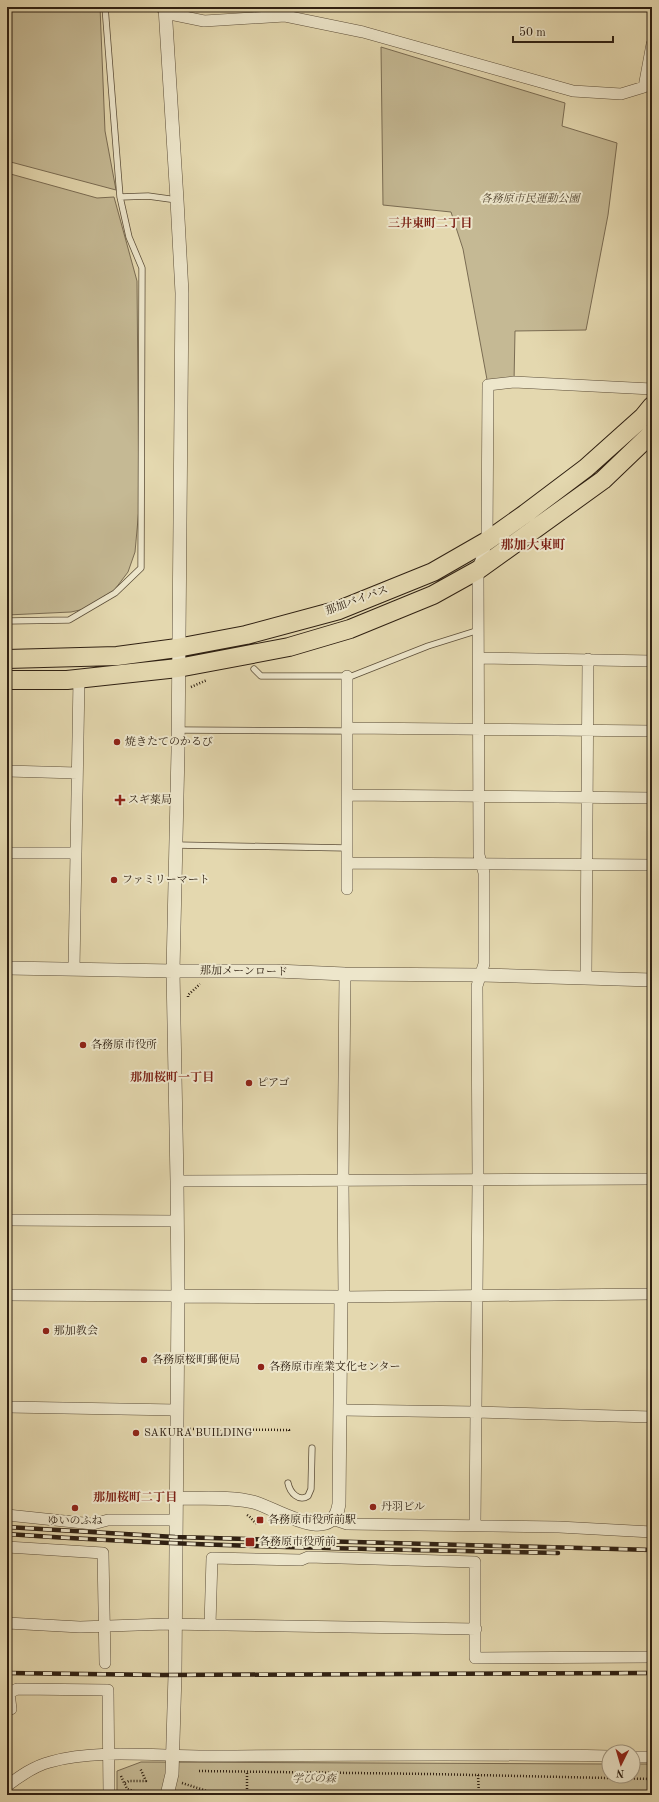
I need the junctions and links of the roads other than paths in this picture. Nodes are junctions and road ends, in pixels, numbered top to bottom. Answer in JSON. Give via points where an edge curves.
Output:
{"nodes":[{"id":1,"x":105,"y":7,"type":"edge"},
{"id":2,"x":162,"y":9,"type":"edge"},
{"id":3,"x":652,"y":44,"type":"edge"},
{"id":4,"x":120,"y":197,"type":"junction"},
{"id":5,"x":178,"y":200,"type":"junction"},
{"id":6,"x":652,"y":389,"type":"edge"},
{"id":7,"x":652,"y":406,"type":"edge"},
{"id":8,"x":652,"y":433,"type":"edge"},
{"id":9,"x":486,"y":541,"type":"junction"},
{"id":10,"x":478,"y":570,"type":"junction"},
{"id":11,"x":7,"y":621,"type":"edge"},
{"id":12,"x":479,"y":630,"type":"junction"},
{"id":13,"x":177,"y":648,"type":"junction"},
{"id":14,"x":479,"y":658,"type":"junction"},
{"id":15,"x":7,"y":659,"type":"edge"},
{"id":16,"x":588,"y":659,"type":"junction"},
{"id":17,"x":652,"y":661,"type":"edge"},
{"id":18,"x":178,"y":668,"type":"junction"},
{"id":19,"x":254,"y":669,"type":"dead end"},
{"id":20,"x":347,"y":676,"type":"junction"},
{"id":21,"x":79,"y":679,"type":"junction"},
{"id":22,"x":7,"y":680,"type":"edge"},
{"id":23,"x":480,"y":729,"type":"junction"},
{"id":24,"x":587,"y":729,"type":"junction"},
{"id":25,"x":178,"y":730,"type":"junction"},
{"id":26,"x":347,"y":730,"type":"junction"},
{"id":27,"x":652,"y":731,"type":"edge"},
{"id":28,"x":7,"y":772,"type":"edge"},
{"id":29,"x":77,"y":772,"type":"junction"},
{"id":30,"x":347,"y":795,"type":"junction"},
{"id":31,"x":480,"y":796,"type":"junction"},
{"id":32,"x":586,"y":797,"type":"junction"},
{"id":33,"x":652,"y":798,"type":"edge"},
{"id":34,"x":176,"y":845,"type":"junction"},
{"id":35,"x":347,"y":848,"type":"junction"},
{"id":36,"x":7,"y":852,"type":"edge"},
{"id":37,"x":76,"y":854,"type":"junction"},
{"id":38,"x":347,"y":863,"type":"junction"},
{"id":39,"x":481,"y":864,"type":"junction"},
{"id":40,"x":587,"y":865,"type":"junction"},
{"id":41,"x":652,"y":865,"type":"edge"},
{"id":42,"x":347,"y":890,"type":"dead end"},
{"id":43,"x":7,"y":968,"type":"edge"},
{"id":44,"x":74,"y":969,"type":"junction"},
{"id":45,"x":173,"y":971,"type":"junction"},
{"id":46,"x":345,"y":974,"type":"junction"},
{"id":47,"x":481,"y":975,"type":"junction"},
{"id":48,"x":586,"y":977,"type":"junction"},
{"id":49,"x":652,"y":980,"type":"edge"},
{"id":50,"x":652,"y":1179,"type":"edge"},
{"id":51,"x":343,"y":1180,"type":"junction"},
{"id":52,"x":478,"y":1180,"type":"junction"},
{"id":53,"x":177,"y":1181,"type":"junction"},
{"id":54,"x":7,"y":1220,"type":"edge"},
{"id":55,"x":177,"y":1221,"type":"junction"},
{"id":56,"x":652,"y":1294,"type":"edge"},
{"id":57,"x":7,"y":1295,"type":"edge"},
{"id":58,"x":477,"y":1295,"type":"junction"},
{"id":59,"x":178,"y":1296,"type":"junction"},
{"id":60,"x":342,"y":1297,"type":"junction"},
{"id":61,"x":7,"y":1408,"type":"edge"},
{"id":62,"x":177,"y":1410,"type":"junction"},
{"id":63,"x":340,"y":1410,"type":"junction"},
{"id":64,"x":476,"y":1412,"type":"junction"},
{"id":65,"x":652,"y":1417,"type":"edge"},
{"id":66,"x":312,"y":1448,"type":"dead end"},
{"id":67,"x":288,"y":1483,"type":"dead end"},
{"id":68,"x":176,"y":1498,"type":"junction"},
{"id":69,"x":7,"y":1515,"type":"edge"},
{"id":70,"x":332,"y":1519,"type":"junction"},
{"id":71,"x":176,"y":1520,"type":"junction"},
{"id":72,"x":475,"y":1525,"type":"junction"},
{"id":73,"x":652,"y":1532,"type":"edge"},
{"id":74,"x":7,"y":1546,"type":"edge"},
{"id":75,"x":7,"y":1623,"type":"edge"},
{"id":76,"x":175,"y":1625,"type":"junction"},
{"id":77,"x":210,"y":1625,"type":"junction"},
{"id":78,"x":104,"y":1626,"type":"junction"},
{"id":79,"x":476,"y":1629,"type":"junction"},
{"id":80,"x":652,"y":1657,"type":"edge"},
{"id":81,"x":105,"y":1663,"type":"dead end"},
{"id":82,"x":7,"y":1710,"type":"edge"},
{"id":83,"x":108,"y":1755,"type":"junction"},
{"id":84,"x":173,"y":1756,"type":"junction"},
{"id":85,"x":601,"y":1756,"type":"edge"},
{"id":86,"x":641,"y":1757,"type":"edge"},
{"id":87,"x":652,"y":1757,"type":"edge"},
{"id":88,"x":7,"y":1786,"type":"edge"},
{"id":89,"x":109,"y":1795,"type":"edge"},
{"id":90,"x":167,"y":1795,"type":"edge"}],
"edges":[{"from":1,"to":4,"type":"lane"},
{"from":2,"to":3,"type":"street","via":[[204,21],[285,16],[363,32],[573,91],[621,94],[644,87]]},
{"from":2,"to":5,"type":"street"},
{"from":4,"to":5,"type":"lane","via":[[148,196]]},
{"from":4,"to":11,"type":"lane","via":[[129,237],[142,268],[141,568],[115,593],[69,620]]},
{"from":5,"to":13,"type":"street","via":[[182,293]]},
{"from":6,"to":9,"type":"street","via":[[514,382],[488,384]]},
{"from":7,"to":9,"type":"highway","name":"那加バイパス","via":[[586,468]]},
{"from":8,"to":10,"type":"highway","name":"那加バイパス","via":[[603,480]]},
{"from":9,"to":10,"type":"street"},
{"from":9,"to":13,"type":"highway","name":"那加バイパス","via":[[433,572],[339,610],[246,635]]},
{"from":10,"to":12,"type":"street"},
{"from":10,"to":18,"type":"highway","name":"那加バイパス","via":[[433,595],[350,629],[289,647]]},
{"from":12,"to":14,"type":"street"},
{"from":12,"to":20,"type":"lane"},
{"from":13,"to":15,"type":"highway","name":"那加バイパス","via":[[117,656]]},
{"from":13,"to":18,"type":"street"},
{"from":14,"to":16,"type":"street"},
{"from":14,"to":23,"type":"street"},
{"from":16,"to":17,"type":"street"},
{"from":16,"to":24,"type":"street"},
{"from":18,"to":21,"type":"highway","name":"那加バイパス"},
{"from":18,"to":25,"type":"street"},
{"from":19,"to":20,"type":"lane","via":[[261,676]]},
{"from":20,"to":26,"type":"street"},
{"from":21,"to":22,"type":"highway","name":"那加バイパス"},
{"from":21,"to":29,"type":"street"},
{"from":23,"to":24,"type":"street"},
{"from":23,"to":26,"type":"street"},
{"from":23,"to":31,"type":"street"},
{"from":24,"to":27,"type":"street"},
{"from":24,"to":32,"type":"street"},
{"from":25,"to":26,"type":"lane"},
{"from":25,"to":34,"type":"street"},
{"from":26,"to":30,"type":"street"},
{"from":28,"to":29,"type":"street"},
{"from":29,"to":37,"type":"street"},
{"from":30,"to":31,"type":"street"},
{"from":30,"to":35,"type":"street"},
{"from":31,"to":32,"type":"street"},
{"from":31,"to":39,"type":"street"},
{"from":32,"to":33,"type":"street"},
{"from":32,"to":40,"type":"street"},
{"from":34,"to":35,"type":"lane"},
{"from":34,"to":45,"type":"street"},
{"from":35,"to":38,"type":"street"},
{"from":36,"to":37,"type":"street"},
{"from":37,"to":44,"type":"street"},
{"from":38,"to":39,"type":"street"},
{"from":38,"to":42,"type":"street"},
{"from":39,"to":40,"type":"street"},
{"from":39,"to":47,"type":"street","via":[[484,873],[484,964]]},
{"from":40,"to":41,"type":"street"},
{"from":40,"to":48,"type":"street"},
{"from":43,"to":44,"type":"street","name":"那加メーンロード"},
{"from":44,"to":45,"type":"street","name":"那加メーンロード"},
{"from":45,"to":46,"type":"street","name":"那加メーンロード"},
{"from":45,"to":53,"type":"street"},
{"from":46,"to":47,"type":"street","name":"那加メーンロード"},
{"from":46,"to":51,"type":"street"},
{"from":47,"to":48,"type":"street","name":"那加メーンロード"},
{"from":47,"to":52,"type":"street","via":[[477,986]]},
{"from":48,"to":49,"type":"street","name":"那加メーンロード"},
{"from":50,"to":52,"type":"street"},
{"from":51,"to":52,"type":"street"},
{"from":51,"to":53,"type":"street"},
{"from":51,"to":60,"type":"street"},
{"from":52,"to":58,"type":"street"},
{"from":53,"to":55,"type":"street"},
{"from":54,"to":55,"type":"street"},
{"from":55,"to":59,"type":"street"},
{"from":56,"to":58,"type":"street"},
{"from":57,"to":59,"type":"street"},
{"from":58,"to":60,"type":"street"},
{"from":58,"to":64,"type":"street"},
{"from":59,"to":60,"type":"street"},
{"from":59,"to":62,"type":"street"},
{"from":60,"to":63,"type":"street"},
{"from":61,"to":62,"type":"street"},
{"from":62,"to":68,"type":"street"},
{"from":63,"to":64,"type":"street"},
{"from":63,"to":70,"type":"street","via":[[339,1504]]},
{"from":64,"to":65,"type":"street"},
{"from":64,"to":72,"type":"street"},
{"from":66,"to":67,"type":"lane","via":[[311,1489],[308,1496],[297,1497]]},
{"from":68,"to":70,"type":"street","via":[[252,1502],[289,1518],[310,1523],[325,1523]]},
{"from":68,"to":71,"type":"street"},
{"from":69,"to":71,"type":"street","via":[[93,1524],[108,1520]]},
{"from":70,"to":72,"type":"street","via":[[347,1524]]},
{"from":71,"to":76,"type":"street"},
{"from":72,"to":73,"type":"street"},
{"from":74,"to":78,"type":"street","via":[[103,1553]]},
{"from":75,"to":78,"type":"street","via":[[80,1628]]},
{"from":76,"to":77,"type":"street"},
{"from":76,"to":78,"type":"street"},
{"from":76,"to":84,"type":"street"},
{"from":77,"to":79,"type":"street"},
{"from":77,"to":79,"type":"street","via":[[212,1558],[301,1560],[308,1556],[476,1562]]},
{"from":78,"to":81,"type":"street"},
{"from":79,"to":80,"type":"street","via":[[475,1658]]},
{"from":82,"to":83,"type":"street","via":[[11,1708],[9,1693],[17,1688],[108,1690]]},
{"from":83,"to":84,"type":"street"},
{"from":83,"to":88,"type":"street","via":[[49,1762],[24,1773]]},
{"from":83,"to":89,"type":"street"},
{"from":84,"to":85,"type":"street"},
{"from":84,"to":90,"type":"street"},
{"from":86,"to":87,"type":"street"}]}
